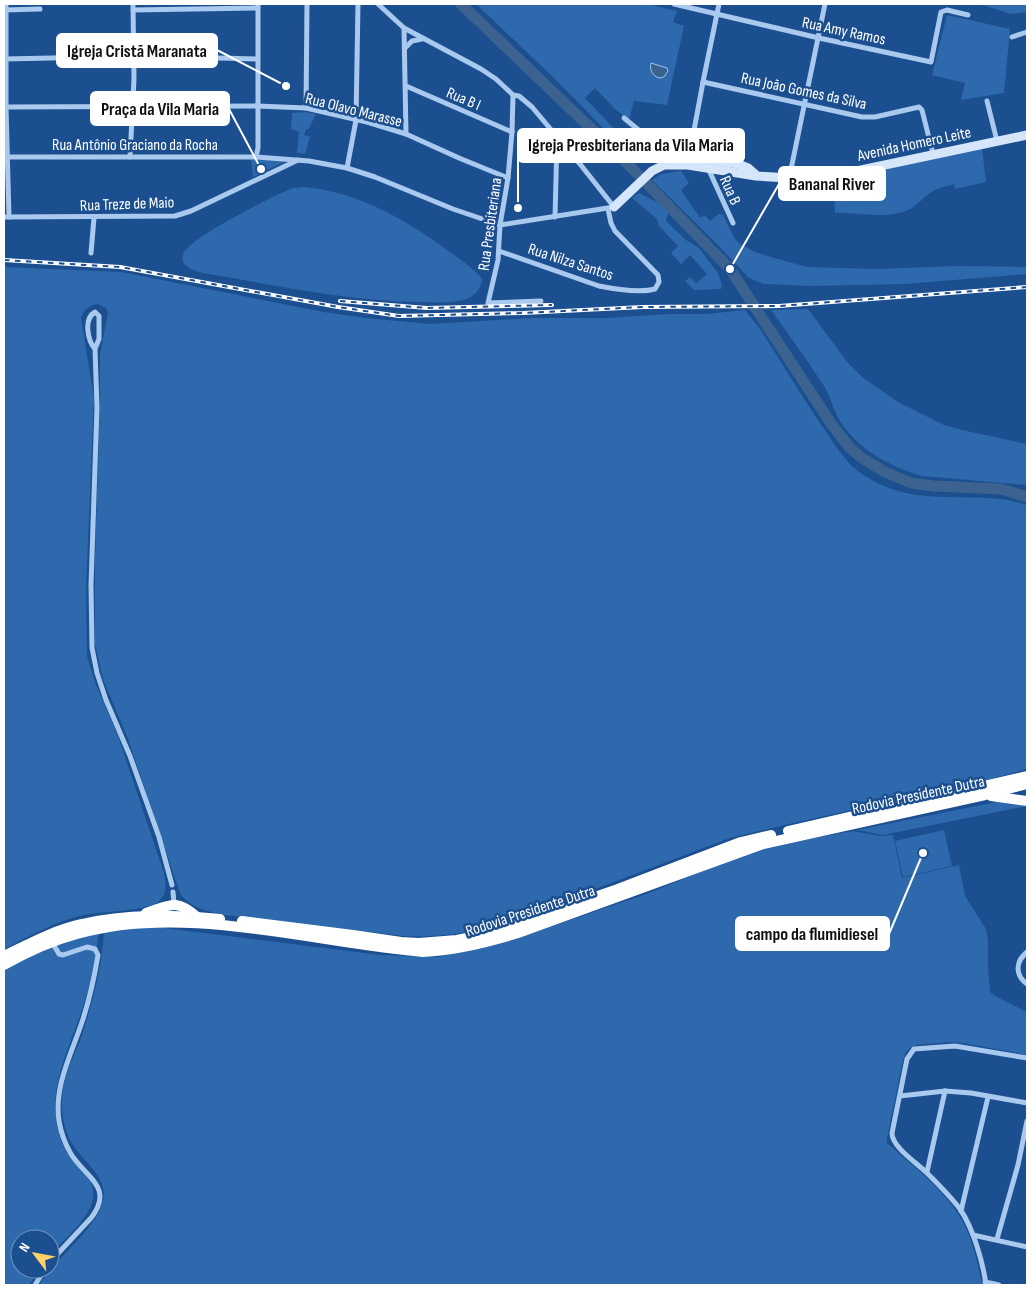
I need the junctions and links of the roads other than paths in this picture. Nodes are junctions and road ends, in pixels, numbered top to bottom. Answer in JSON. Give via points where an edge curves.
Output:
{"nodes":[{"id":1,"x":307,"y":4,"type":"edge"},
{"id":2,"x":358,"y":4,"type":"edge"},
{"id":3,"x":378,"y":4,"type":"edge"},
{"id":4,"x":674,"y":4,"type":"edge"},
{"id":5,"x":719,"y":4,"type":"edge"},
{"id":6,"x":825,"y":4,"type":"edge"},
{"id":7,"x":258,"y":6,"type":"edge"},
{"id":8,"x":133,"y":7,"type":"edge"},
{"id":9,"x":5,"y":8,"type":"edge"},
{"id":10,"x":40,"y":9,"type":"dead end"},
{"id":11,"x":717,"y":14,"type":"junction"},
{"id":12,"x":968,"y":15,"type":"dead end"},
{"id":13,"x":404,"y":28,"type":"junction"},
{"id":14,"x":1027,"y":32,"type":"edge"},
{"id":15,"x":1012,"y":37,"type":"dead end"},
{"id":16,"x":423,"y":38,"type":"junction"},
{"id":17,"x":818,"y":38,"type":"junction"},
{"id":18,"x":405,"y":48,"type":"junction"},
{"id":19,"x":134,"y":57,"type":"junction"},
{"id":20,"x":5,"y":59,"type":"edge"},
{"id":21,"x":257,"y":59,"type":"junction"},
{"id":22,"x":702,"y":82,"type":"junction"},
{"id":23,"x":406,"y":86,"type":"junction"},
{"id":24,"x":513,"y":95,"type":"junction"},
{"id":25,"x":987,"y":100,"type":"dead end"},
{"id":26,"x":804,"y":103,"type":"junction"},
{"id":27,"x":257,"y":106,"type":"junction"},
{"id":28,"x":5,"y":107,"type":"edge"},
{"id":29,"x":133,"y":108,"type":"junction"},
{"id":30,"x":306,"y":108,"type":"junction"},
{"id":31,"x":624,"y":118,"type":"dead end"},
{"id":32,"x":356,"y":120,"type":"junction"},
{"id":33,"x":512,"y":132,"type":"junction"},
{"id":34,"x":406,"y":134,"type":"junction"},
{"id":35,"x":1027,"y":135,"type":"edge"},
{"id":36,"x":557,"y":139,"type":"junction"},
{"id":37,"x":997,"y":141,"type":"junction"},
{"id":38,"x":666,"y":144,"type":"junction"},
{"id":39,"x":691,"y":147,"type":"junction"},
{"id":40,"x":933,"y":154,"type":"junction"},
{"id":41,"x":6,"y":157,"type":"edge"},
{"id":42,"x":130,"y":157,"type":"junction"},
{"id":43,"x":256,"y":157,"type":"junction"},
{"id":44,"x":299,"y":160,"type":"junction"},
{"id":45,"x":689,"y":161,"type":"junction"},
{"id":46,"x":664,"y":165,"type":"junction"},
{"id":47,"x":707,"y":167,"type":"junction"},
{"id":48,"x":347,"y":168,"type":"junction"},
{"id":49,"x":756,"y":176,"type":"junction"},
{"id":50,"x":508,"y":178,"type":"junction"},
{"id":51,"x":789,"y":179,"type":"junction"},
{"id":52,"x":611,"y":208,"type":"junction"},
{"id":53,"x":6,"y":217,"type":"edge"},
{"id":54,"x":555,"y":217,"type":"junction"},
{"id":55,"x":94,"y":218,"type":"junction"},
{"id":56,"x":733,"y":223,"type":"dead end"},
{"id":57,"x":500,"y":225,"type":"junction"},
{"id":58,"x":499,"y":251,"type":"junction"},
{"id":59,"x":91,"y":252,"type":"dead end"},
{"id":60,"x":541,"y":301,"type":"dead end"},
{"id":61,"x":95,"y":349,"type":"junction"},
{"id":62,"x":1027,"y":776,"type":"edge"},
{"id":63,"x":1027,"y":784,"type":"edge"},
{"id":64,"x":985,"y":795,"type":"junction"},
{"id":65,"x":1027,"y":801,"type":"edge"},
{"id":66,"x":172,"y":885,"type":"dead end"},
{"id":67,"x":173,"y":892,"type":"dead end"},
{"id":68,"x":174,"y":904,"type":"junction"},
{"id":69,"x":138,"y":916,"type":"junction"},
{"id":70,"x":197,"y":917,"type":"junction"},
{"id":71,"x":52,"y":942,"type":"junction"},
{"id":72,"x":1027,"y":952,"type":"edge"},
{"id":73,"x":4,"y":956,"type":"edge"},
{"id":74,"x":4,"y":965,"type":"edge"},
{"id":75,"x":1027,"y":984,"type":"edge"},
{"id":76,"x":1027,"y":1058,"type":"edge"},
{"id":77,"x":945,"y":1091,"type":"junction"},
{"id":78,"x":900,"y":1096,"type":"junction"},
{"id":79,"x":988,"y":1097,"type":"junction"},
{"id":80,"x":1027,"y":1104,"type":"edge"},
{"id":81,"x":1027,"y":1121,"type":"edge"},
{"id":82,"x":927,"y":1172,"type":"junction"},
{"id":83,"x":961,"y":1211,"type":"junction"},
{"id":84,"x":973,"y":1235,"type":"junction"},
{"id":85,"x":996,"y":1239,"type":"junction"},
{"id":86,"x":1027,"y":1247,"type":"edge"},
{"id":87,"x":60,"y":1251,"type":"edge"},
{"id":88,"x":986,"y":1283,"type":"edge"},
{"id":89,"x":999,"y":1285,"type":"edge"}],
"edges":[{"from":1,"to":30,"type":"street"},
{"from":2,"to":32,"type":"street"},
{"from":3,"to":13,"type":"street"},
{"from":4,"to":11,"type":"street","name":"Rua Amy Ramos"},
{"from":5,"to":11,"type":"street"},
{"from":6,"to":17,"type":"street"},
{"from":7,"to":8,"type":"street"},
{"from":7,"to":21,"type":"street"},
{"from":8,"to":19,"type":"street"},
{"from":9,"to":10,"type":"street"},
{"from":9,"to":20,"type":"street"},
{"from":11,"to":17,"type":"street","name":"Rua Amy Ramos"},
{"from":11,"to":22,"type":"street"},
{"from":12,"to":17,"type":"street","name":"Rua Amy Ramos","via":[[948,10],[941,12],[931,62]]},
{"from":13,"to":16,"type":"street"},
{"from":13,"to":18,"type":"street"},
{"from":14,"to":15,"type":"street"},
{"from":16,"to":18,"type":"street","via":[[409,42]]},
{"from":16,"to":24,"type":"street","via":[[481,69]]},
{"from":17,"to":26,"type":"street"},
{"from":18,"to":23,"type":"street"},
{"from":19,"to":20,"type":"street"},
{"from":19,"to":21,"type":"street"},
{"from":19,"to":29,"type":"street"},
{"from":20,"to":28,"type":"street"},
{"from":21,"to":27,"type":"street"},
{"from":22,"to":26,"type":"street","name":"Rua João Gomes da Silva"},
{"from":22,"to":39,"type":"street"},
{"from":23,"to":33,"type":"street","name":"Rua B I"},
{"from":23,"to":34,"type":"street"},
{"from":24,"to":33,"type":"street","name":"Rua Presbiteriana"},
{"from":24,"to":36,"type":"street","via":[[536,110]]},
{"from":25,"to":37,"type":"street"},
{"from":26,"to":40,"type":"street","name":"Rua João Gomes da Silva","via":[[862,117],[918,106],[922,109]]},
{"from":26,"to":51,"type":"street"},
{"from":27,"to":29,"type":"street","name":"Rua Olavo Marasse"},
{"from":27,"to":30,"type":"street","name":"Rua Olavo Marasse"},
{"from":27,"to":43,"type":"street"},
{"from":28,"to":29,"type":"street","name":"Rua Olavo Marasse"},
{"from":28,"to":41,"type":"street"},
{"from":29,"to":42,"type":"street"},
{"from":30,"to":32,"type":"street","name":"Rua Olavo Marasse"},
{"from":31,"to":38,"type":"street","via":[[649,139]]},
{"from":32,"to":34,"type":"street","name":"Rua Olavo Marasse"},
{"from":32,"to":48,"type":"street"},
{"from":33,"to":50,"type":"street","name":"Rua Presbiteriana"},
{"from":34,"to":50,"type":"street","name":"Rua Olavo Marasse"},
{"from":35,"to":37,"type":"street","name":"Avenida Homero Leite"},
{"from":36,"to":52,"type":"street","via":[[580,164]]},
{"from":36,"to":54,"type":"street"},
{"from":37,"to":40,"type":"street","name":"Avenida Homero Leite"},
{"from":38,"to":39,"type":"street"},
{"from":38,"to":46,"type":"street"},
{"from":39,"to":45,"type":"street"},
{"from":40,"to":51,"type":"street","name":"Avenida Homero Leite","via":[[842,174]]},
{"from":41,"to":42,"type":"street","name":"Rua Antônio Graciano da Rocha"},
{"from":41,"to":53,"type":"street"},
{"from":42,"to":43,"type":"street","name":"Rua Antônio Graciano da Rocha"},
{"from":43,"to":44,"type":"street","name":"Rua Antônio Graciano da Rocha"},
{"from":44,"to":48,"type":"street","name":"Rua Antônio Graciano da Rocha"},
{"from":44,"to":55,"type":"street","name":"Rua Treze de Maio","via":[[185,214]]},
{"from":45,"to":46,"type":"street","name":"Avenida Homero Leite"},
{"from":45,"to":47,"type":"street","name":"Avenida Homero Leite"},
{"from":45,"to":49,"type":"street","via":[[738,164]]},
{"from":46,"to":52,"type":"street","name":"Avenida Homero Leite","via":[[652,171]]},
{"from":47,"to":49,"type":"street","name":"Avenida Homero Leite"},
{"from":47,"to":56,"type":"street","name":"Rua B"},
{"from":48,"to":57,"type":"street","name":"Rua Antônio Graciano da Rocha"},
{"from":49,"to":51,"type":"street","name":"Avenida Homero Leite"},
{"from":50,"to":57,"type":"street","name":"Rua Presbiteriana"},
{"from":52,"to":54,"type":"street","name":"Rua Antônio Graciano da Rocha"},
{"from":52,"to":58,"type":"street","name":"Rua Nilza Santos","via":[[611,223],[615,231],[658,275],[659,282],[654,289],[599,286]]},
{"from":53,"to":55,"type":"street","name":"Rua Treze de Maio"},
{"from":54,"to":57,"type":"street","name":"Rua Antônio Graciano da Rocha"},
{"from":55,"to":59,"type":"street"},
{"from":57,"to":58,"type":"street","name":"Rua Presbiteriana"},
{"from":58,"to":60,"type":"street","name":"Rua Presbiteriana","via":[[488,303]]},
{"from":61,"to":61,"type":"street","via":[[99,318],[95,312],[90,318],[88,335]]},
{"from":61,"to":66,"type":"street","via":[[97,407],[92,648],[103,692],[159,837]]},
{"from":62,"to":70,"type":"highway","name":"Rodovia Presidente Dutra","via":[[741,842],[523,922],[457,940],[400,942]]},
{"from":63,"to":64,"type":"highway","name":"Rodovia Presidente Dutra"},
{"from":64,"to":65,"type":"highway"},
{"from":64,"to":71,"type":"highway","name":"Rodovia Presidente Dutra","via":[[763,844],[518,933],[452,949],[423,952],[245,928],[154,923],[78,934]]},
{"from":67,"to":68,"type":"street"},
{"from":68,"to":69,"type":"highway"},
{"from":68,"to":70,"type":"highway","via":[[184,906]]},
{"from":69,"to":70,"type":"highway","name":"Rodovia Presidente Dutra"},
{"from":69,"to":73,"type":"highway","name":"Rodovia Presidente Dutra","via":[[82,924],[41,938]]},
{"from":71,"to":74,"type":"highway","name":"Rodovia Presidente Dutra"},
{"from":71,"to":87,"type":"street","via":[[59,954],[87,946],[95,949],[98,955],[91,992],[65,1066],[58,1107],[67,1146],[97,1184],[100,1200],[91,1218]]},
{"from":72,"to":75,"type":"street","via":[[1018,968],[1019,976]]},
{"from":76,"to":78,"type":"street","via":[[955,1046],[914,1049],[908,1056]]},
{"from":77,"to":78,"type":"street"},
{"from":77,"to":79,"type":"street"},
{"from":77,"to":82,"type":"street"},
{"from":78,"to":82,"type":"street","via":[[892,1139]]},
{"from":79,"to":80,"type":"street"},
{"from":79,"to":83,"type":"street"},
{"from":81,"to":85,"type":"street"},
{"from":82,"to":83,"type":"street"},
{"from":83,"to":84,"type":"street"},
{"from":84,"to":85,"type":"street"},
{"from":84,"to":88,"type":"street"},
{"from":85,"to":86,"type":"street"},
{"from":88,"to":89,"type":"street"}]}
